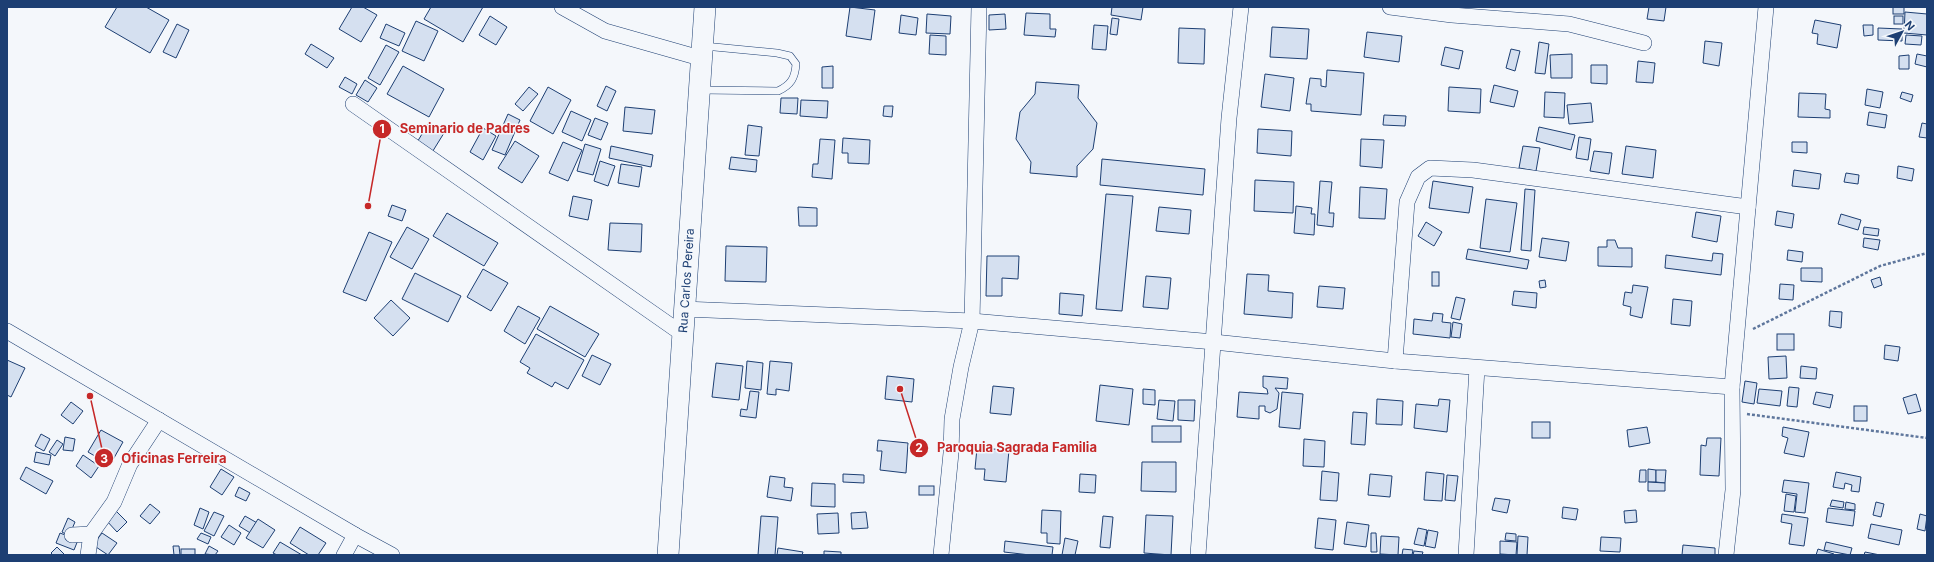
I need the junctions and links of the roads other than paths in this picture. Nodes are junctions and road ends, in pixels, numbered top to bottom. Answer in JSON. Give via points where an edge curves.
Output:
{"nodes":[{"id":1,"x":562,"y":7,"type":"edge"},
{"id":2,"x":704,"y":7,"type":"edge"},
{"id":3,"x":979,"y":7,"type":"edge"},
{"id":4,"x":1241,"y":7,"type":"edge"},
{"id":5,"x":1390,"y":7,"type":"edge"},
{"id":6,"x":1766,"y":7,"type":"edge"},
{"id":7,"x":1644,"y":43,"type":"dead end"},
{"id":8,"x":701,"y":52,"type":"junction"},
{"id":9,"x":698,"y":90,"type":"junction"},
{"id":10,"x":353,"y":104,"type":"dead end"},
{"id":11,"x":1748,"y":207,"type":"junction"},
{"id":12,"x":684,"y":309,"type":"junction"},
{"id":13,"x":972,"y":321,"type":"junction"},
{"id":14,"x":7,"y":331,"type":"edge"},
{"id":15,"x":684,"y":335,"type":"junction"},
{"id":16,"x":1214,"y":342,"type":"junction"},
{"id":17,"x":1395,"y":361,"type":"junction"},
{"id":18,"x":1477,"y":368,"type":"junction"},
{"id":19,"x":1732,"y":387,"type":"junction"},
{"id":20,"x":159,"y":420,"type":"junction"},
{"id":21,"x":91,"y":534,"type":"junction"},
{"id":22,"x":72,"y":535,"type":"dead end"},
{"id":23,"x":355,"y":535,"type":"junction"},
{"id":24,"x":88,"y":555,"type":"edge"},
{"id":25,"x":344,"y":555,"type":"edge"},
{"id":26,"x":392,"y":555,"type":"edge"},
{"id":27,"x":668,"y":555,"type":"edge"},
{"id":28,"x":942,"y":555,"type":"edge"},
{"id":29,"x":1198,"y":555,"type":"edge"},
{"id":30,"x":1466,"y":555,"type":"edge"},
{"id":31,"x":1726,"y":555,"type":"edge"}],
"edges":[{"from":1,"to":8,"type":"street","via":[[605,31]]},
{"from":2,"to":8,"type":"main road","name":"Rua Carlos Pereira"},
{"from":3,"to":13,"type":"street"},
{"from":4,"to":16,"type":"street","via":[[1229,118]]},
{"from":5,"to":7,"type":"street","via":[[1452,15],[1569,24]]},
{"from":6,"to":11,"type":"street"},
{"from":8,"to":9,"type":"main road","name":"Rua Carlos Pereira"},
{"from":8,"to":9,"type":"lane","via":[[777,53],[790,56],[796,64],[795,76],[787,87],[778,91]]},
{"from":9,"to":12,"type":"main road","name":"Rua Carlos Pereira"},
{"from":10,"to":15,"type":"street"},
{"from":11,"to":17,"type":"street","via":[[1473,170],[1430,168],[1418,177],[1406,202]]},
{"from":11,"to":19,"type":"street"},
{"from":12,"to":13,"type":"street"},
{"from":12,"to":15,"type":"main road","name":"Rua Carlos Pereira"},
{"from":13,"to":16,"type":"street"},
{"from":13,"to":28,"type":"street","via":[[960,367],[952,419]]},
{"from":14,"to":20,"type":"street"},
{"from":15,"to":27,"type":"main road","name":"Rua Carlos Pereira"},
{"from":16,"to":17,"type":"street"},
{"from":16,"to":29,"type":"street"},
{"from":17,"to":18,"type":"street"},
{"from":18,"to":19,"type":"street"},
{"from":18,"to":30,"type":"street"},
{"from":19,"to":31,"type":"street","via":[[1733,490]]},
{"from":20,"to":21,"type":"street","via":[[130,464],[114,502]]},
{"from":20,"to":23,"type":"street"},
{"from":21,"to":22,"type":"street"},
{"from":21,"to":24,"type":"street"},
{"from":23,"to":25,"type":"street"},
{"from":23,"to":26,"type":"street"}]}
